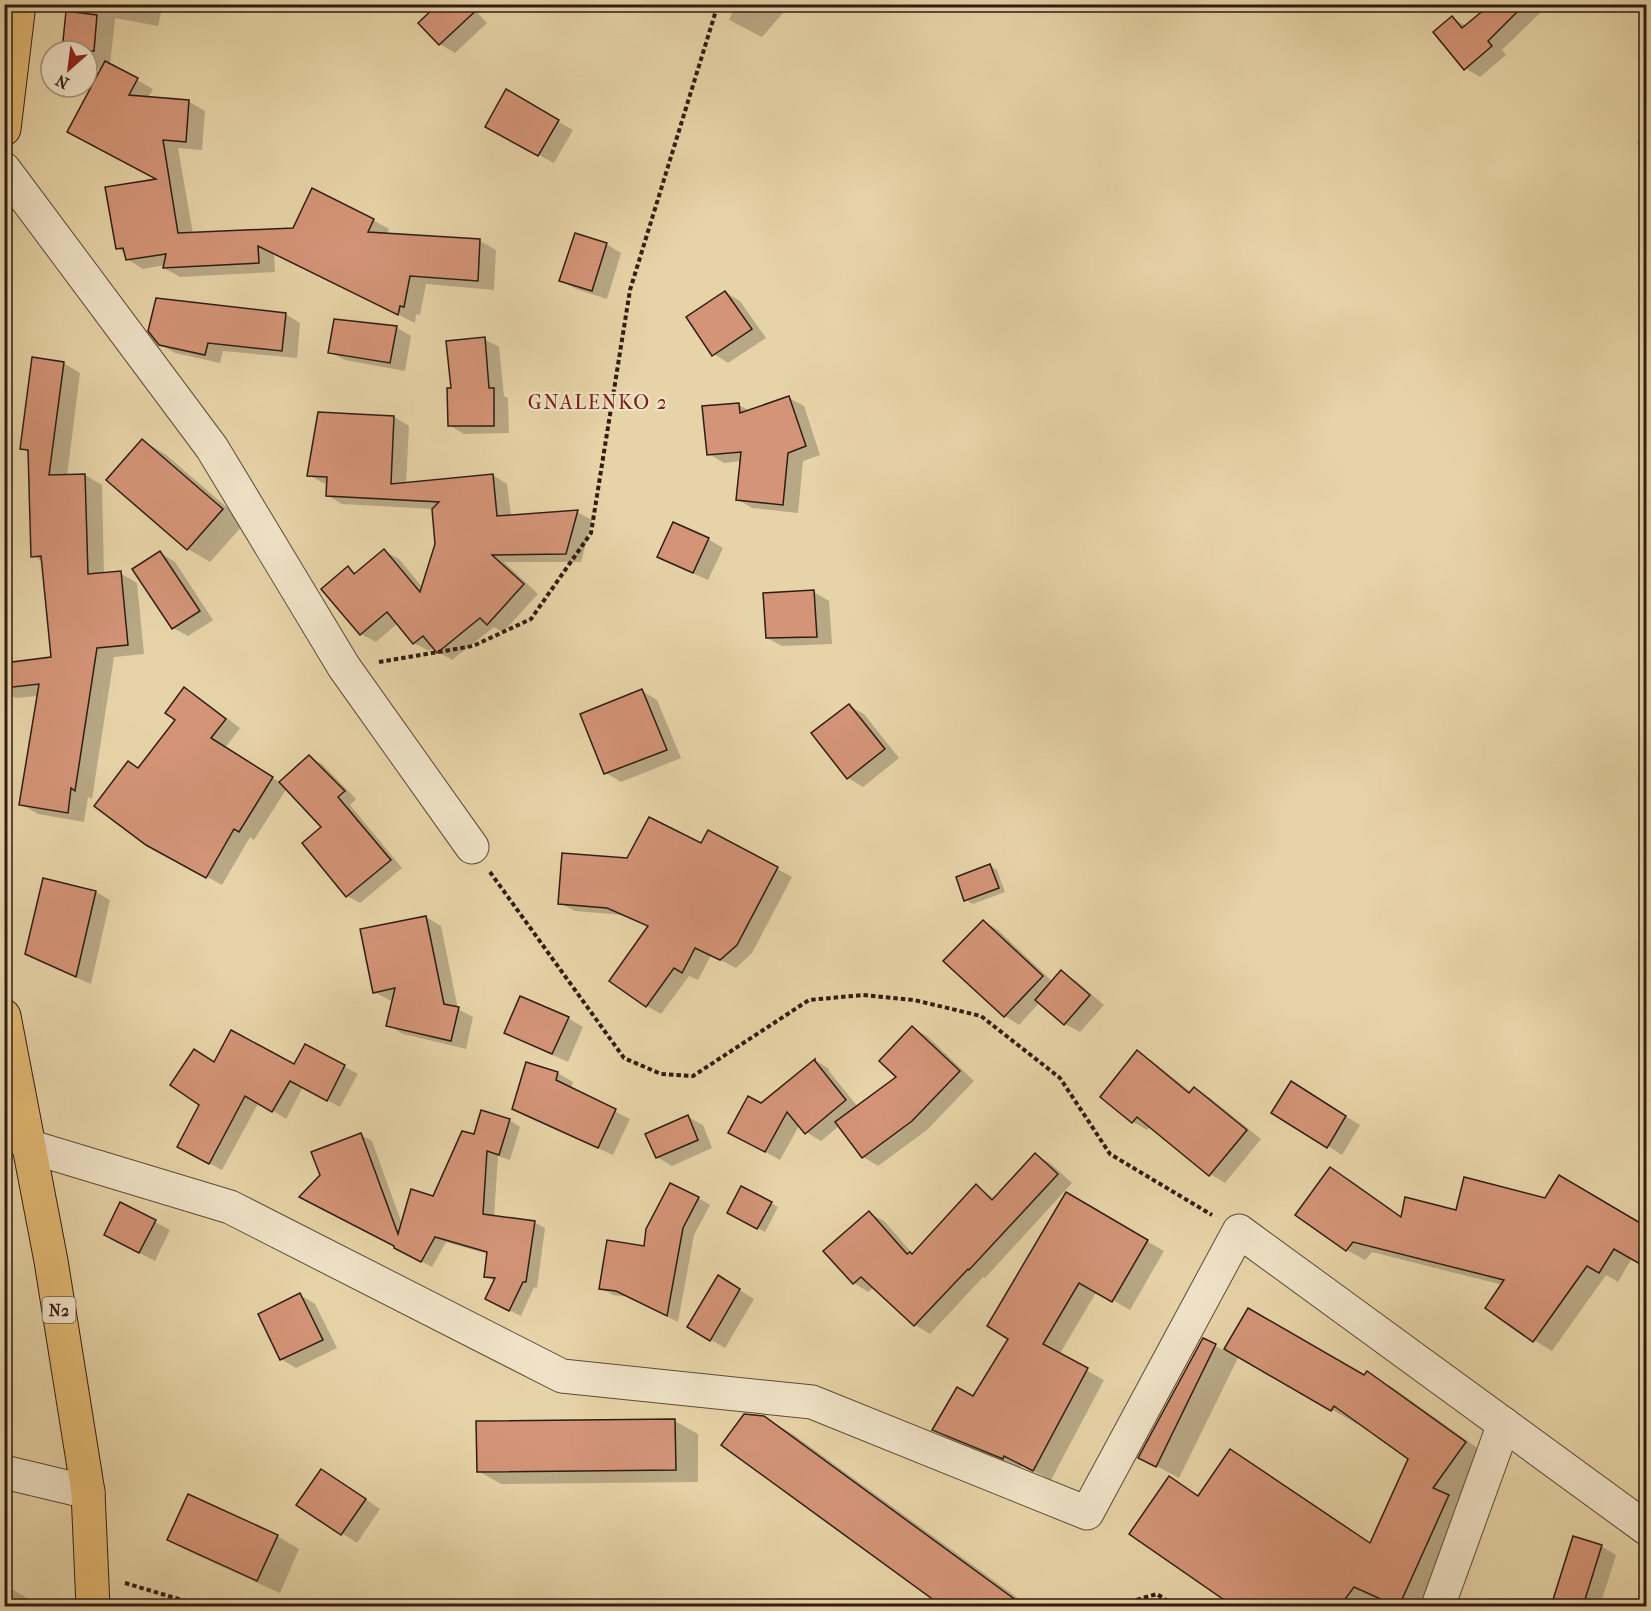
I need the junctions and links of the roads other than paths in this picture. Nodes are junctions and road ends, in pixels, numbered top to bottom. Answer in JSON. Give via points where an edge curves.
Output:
{"nodes":[{"id":1,"x":19,"y":4,"type":"edge"},
{"id":2,"x":6,"y":109,"type":"edge"},
{"id":3,"x":4,"y":169,"type":"edge"},
{"id":4,"x":472,"y":848,"type":"road end"},
{"id":5,"x":4,"y":1016,"type":"edge"},
{"id":6,"x":28,"y":1146,"type":"junction"},
{"id":7,"x":1504,"y":1424,"type":"junction"},
{"id":8,"x":4,"y":1472,"type":"edge"},
{"id":9,"x":88,"y":1492,"type":"junction"},
{"id":10,"x":1647,"y":1528,"type":"edge"},
{"id":11,"x":93,"y":1606,"type":"edge"},
{"id":12,"x":1438,"y":1606,"type":"edge"}],
"edges":[{"from":1,"to":2,"type":"highway"},
{"from":3,"to":4,"type":"street","via":[[212,448],[344,667]]},
{"from":5,"to":6,"type":"highway","number":"N2"},
{"from":6,"to":7,"type":"street","via":[[230,1207],[562,1376],[812,1402],[1087,1513],[1239,1231]]},
{"from":6,"to":9,"type":"highway","number":"N2","via":[[51,1261]]},
{"from":7,"to":10,"type":"street"},
{"from":7,"to":12,"type":"street"},
{"from":8,"to":9,"type":"street"},
{"from":9,"to":11,"type":"highway","number":"N2"}]}
